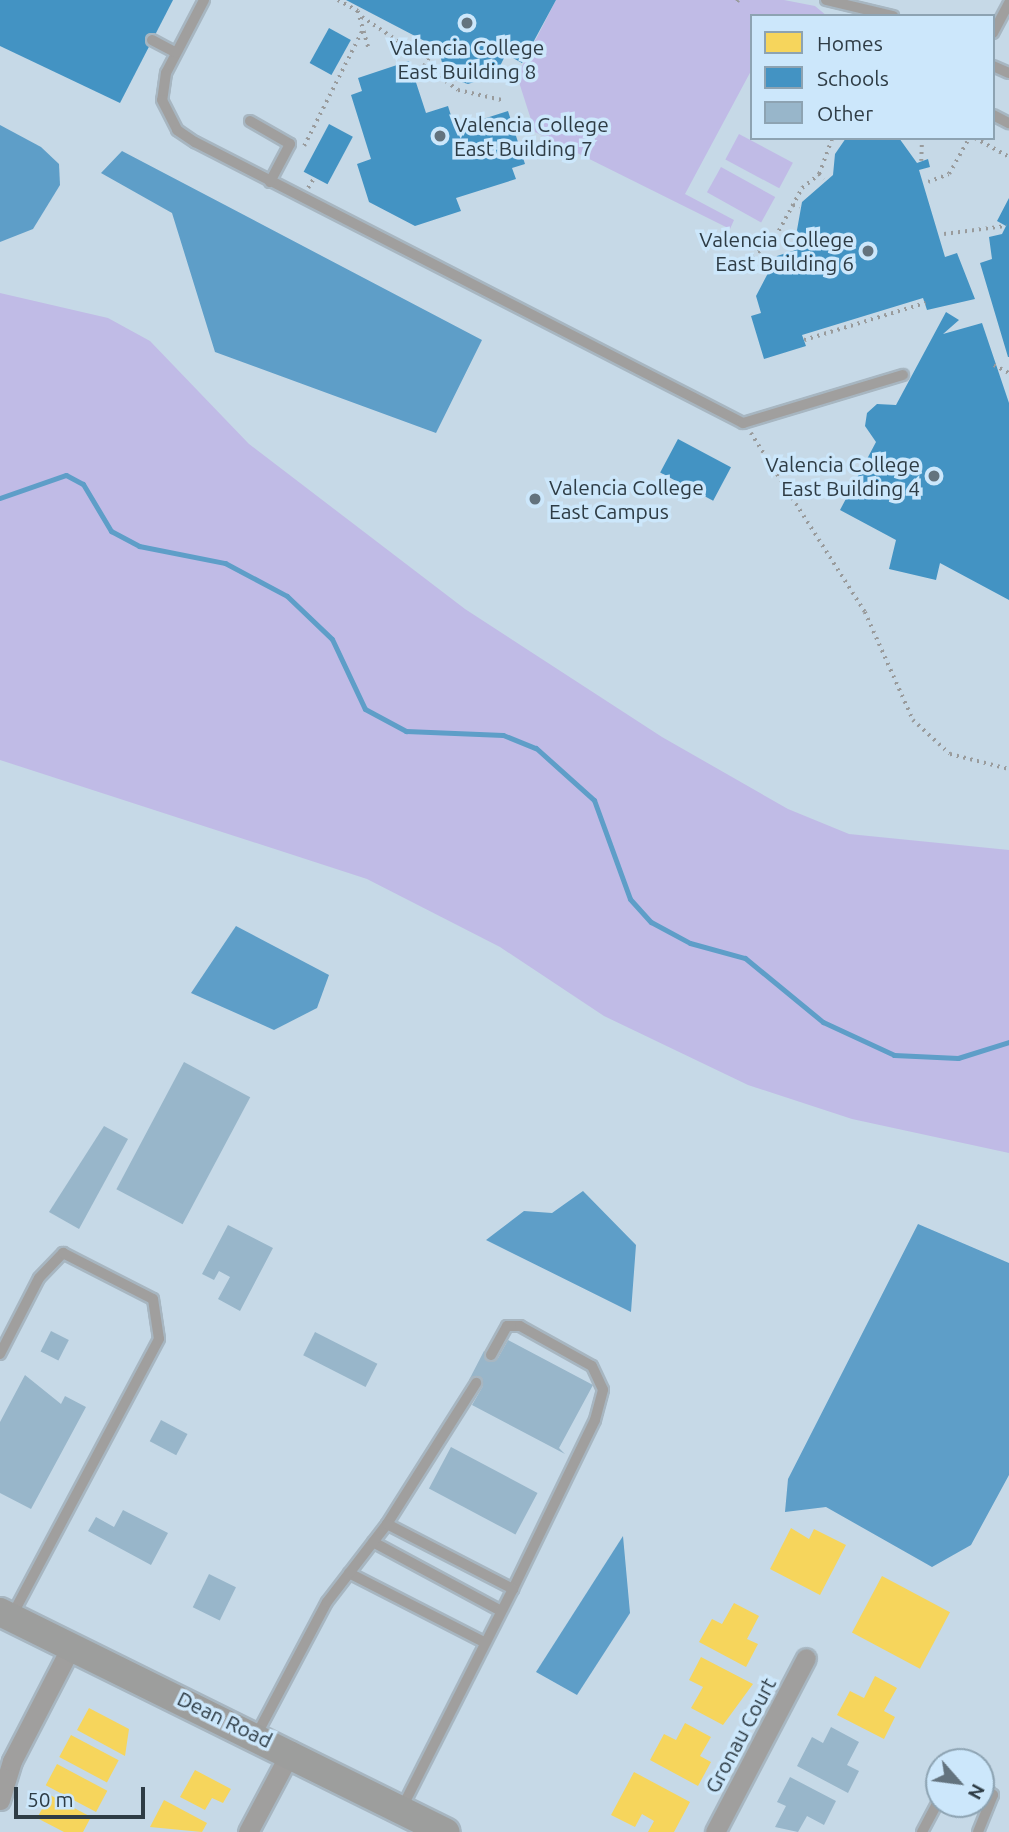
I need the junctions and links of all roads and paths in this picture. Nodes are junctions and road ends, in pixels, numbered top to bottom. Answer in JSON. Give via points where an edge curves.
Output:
{"nodes":[{"id":1,"x":204,"y":0,"type":"edge"},
{"id":2,"x":338,"y":0,"type":"edge"},
{"id":3,"x":826,"y":0,"type":"edge"},
{"id":4,"x":1009,"y":3,"type":"edge"},
{"id":5,"x":885,"y":14,"type":"edge"},
{"id":6,"x":360,"y":16,"type":"junction"},
{"id":7,"x":363,"y":29,"type":"junction"},
{"id":8,"x":995,"y":29,"type":"edge"},
{"id":9,"x":152,"y":40,"type":"dead end"},
{"id":10,"x":435,"y":46,"type":"dead end"},
{"id":11,"x":369,"y":49,"type":"dead end"},
{"id":12,"x":410,"y":49,"type":"dead end"},
{"id":13,"x":176,"y":52,"type":"junction"},
{"id":14,"x":502,"y":100,"type":"dead end"},
{"id":15,"x":250,"y":121,"type":"dead end"},
{"id":16,"x":831,"y":140,"type":"edge"},
{"id":17,"x":922,"y":140,"type":"edge"},
{"id":18,"x":968,"y":140,"type":"edge"},
{"id":19,"x":979,"y":140,"type":"edge"},
{"id":20,"x":300,"y":153,"type":"dead end"},
{"id":21,"x":1009,"y":157,"type":"edge"},
{"id":22,"x":921,"y":162,"type":"dead end"},
{"id":23,"x":819,"y":174,"type":"junction"},
{"id":24,"x":314,"y":178,"type":"dead end"},
{"id":25,"x":824,"y":179,"type":"dead end"},
{"id":26,"x":270,"y":182,"type":"junction"},
{"id":27,"x":928,"y":182,"type":"dead end"},
{"id":28,"x":307,"y":190,"type":"dead end"},
{"id":29,"x":793,"y":205,"type":"junction"},
{"id":30,"x":800,"y":207,"type":"dead end"},
{"id":31,"x":1006,"y":226,"type":"dead end"},
{"id":32,"x":944,"y":234,"type":"dead end"},
{"id":33,"x":740,"y":263,"type":"dead end"},
{"id":34,"x":925,"y":303,"type":"dead end"},
{"id":35,"x":804,"y":340,"type":"dead end"},
{"id":36,"x":994,"y":365,"type":"dead end"},
{"id":37,"x":1009,"y":373,"type":"edge"},
{"id":38,"x":903,"y":374,"type":"dead end"},
{"id":39,"x":743,"y":423,"type":"junction"},
{"id":40,"x":1009,"y":769,"type":"edge"},
{"id":41,"x":0,"y":1354,"type":"edge"},
{"id":42,"x":491,"y":1355,"type":"dead end"},
{"id":43,"x":476,"y":1383,"type":"dead end"},
{"id":44,"x":387,"y":1524,"type":"junction"},
{"id":45,"x":373,"y":1542,"type":"junction"},
{"id":46,"x":349,"y":1573,"type":"junction"},
{"id":47,"x":513,"y":1589,"type":"junction"},
{"id":48,"x":501,"y":1611,"type":"junction"},
{"id":49,"x":6,"y":1614,"type":"edge"},
{"id":50,"x":484,"y":1642,"type":"junction"},
{"id":51,"x":72,"y":1645,"type":"junction"},
{"id":52,"x":806,"y":1658,"type":"dead end"},
{"id":53,"x":257,"y":1734,"type":"junction"},
{"id":54,"x":291,"y":1751,"type":"junction"},
{"id":55,"x":0,"y":1801,"type":"edge"},
{"id":56,"x":401,"y":1808,"type":"junction"},
{"id":57,"x":248,"y":1832,"type":"edge"},
{"id":58,"x":446,"y":1832,"type":"edge"},
{"id":59,"x":715,"y":1832,"type":"edge"}],
"edges":[{"from":1,"to":13,"type":"lane"},
{"from":2,"to":6,"type":"path"},
{"from":3,"to":5,"type":"lane"},
{"from":4,"to":8,"type":"lane"},
{"from":6,"to":7,"type":"path"},
{"from":6,"to":12,"type":"path"},
{"from":7,"to":11,"type":"path"},
{"from":7,"to":20,"type":"path"},
{"from":9,"to":13,"type":"lane"},
{"from":10,"to":14,"type":"path","via":[[424,65],[458,90]]},
{"from":13,"to":26,"type":"lane","via":[[162,100],[177,130]]},
{"from":15,"to":26,"type":"lane","via":[[290,144]]},
{"from":16,"to":23,"type":"path"},
{"from":17,"to":22,"type":"path"},
{"from":18,"to":27,"type":"path","via":[[949,174]]},
{"from":19,"to":21,"type":"path"},
{"from":23,"to":25,"type":"path"},
{"from":23,"to":29,"type":"path"},
{"from":24,"to":28,"type":"path"},
{"from":26,"to":39,"type":"lane"},
{"from":29,"to":30,"type":"path"},
{"from":29,"to":33,"type":"path","via":[[772,243]]},
{"from":31,"to":32,"type":"path"},
{"from":34,"to":35,"type":"path"},
{"from":36,"to":37,"type":"path"},
{"from":38,"to":39,"type":"lane"},
{"from":39,"to":40,"type":"path","via":[[865,612],[913,720],[950,754]]},
{"from":41,"to":49,"type":"lane","via":[[39,1278],[63,1253],[153,1299],[159,1339]]},
{"from":42,"to":47,"type":"lane","via":[[507,1326],[520,1326],[592,1366],[603,1390],[596,1420]]},
{"from":43,"to":44,"type":"lane"},
{"from":44,"to":45,"type":"lane"},
{"from":44,"to":47,"type":"lane"},
{"from":45,"to":46,"type":"lane"},
{"from":45,"to":48,"type":"lane"},
{"from":46,"to":50,"type":"lane"},
{"from":46,"to":53,"type":"lane"},
{"from":47,"to":48,"type":"lane"},
{"from":48,"to":50,"type":"lane"},
{"from":49,"to":51,"type":"main road","name":"Dean Road"},
{"from":50,"to":56,"type":"lane"},
{"from":51,"to":53,"type":"main road","name":"Dean Road"},
{"from":51,"to":55,"type":"street","via":[[12,1760]]},
{"from":52,"to":59,"type":"street","name":"Gronau Court"},
{"from":53,"to":54,"type":"main road","name":"Dean Road"},
{"from":54,"to":56,"type":"main road","name":"Dean Road"},
{"from":54,"to":57,"type":"street"},
{"from":56,"to":58,"type":"main road","name":"Dean Road"}]}
